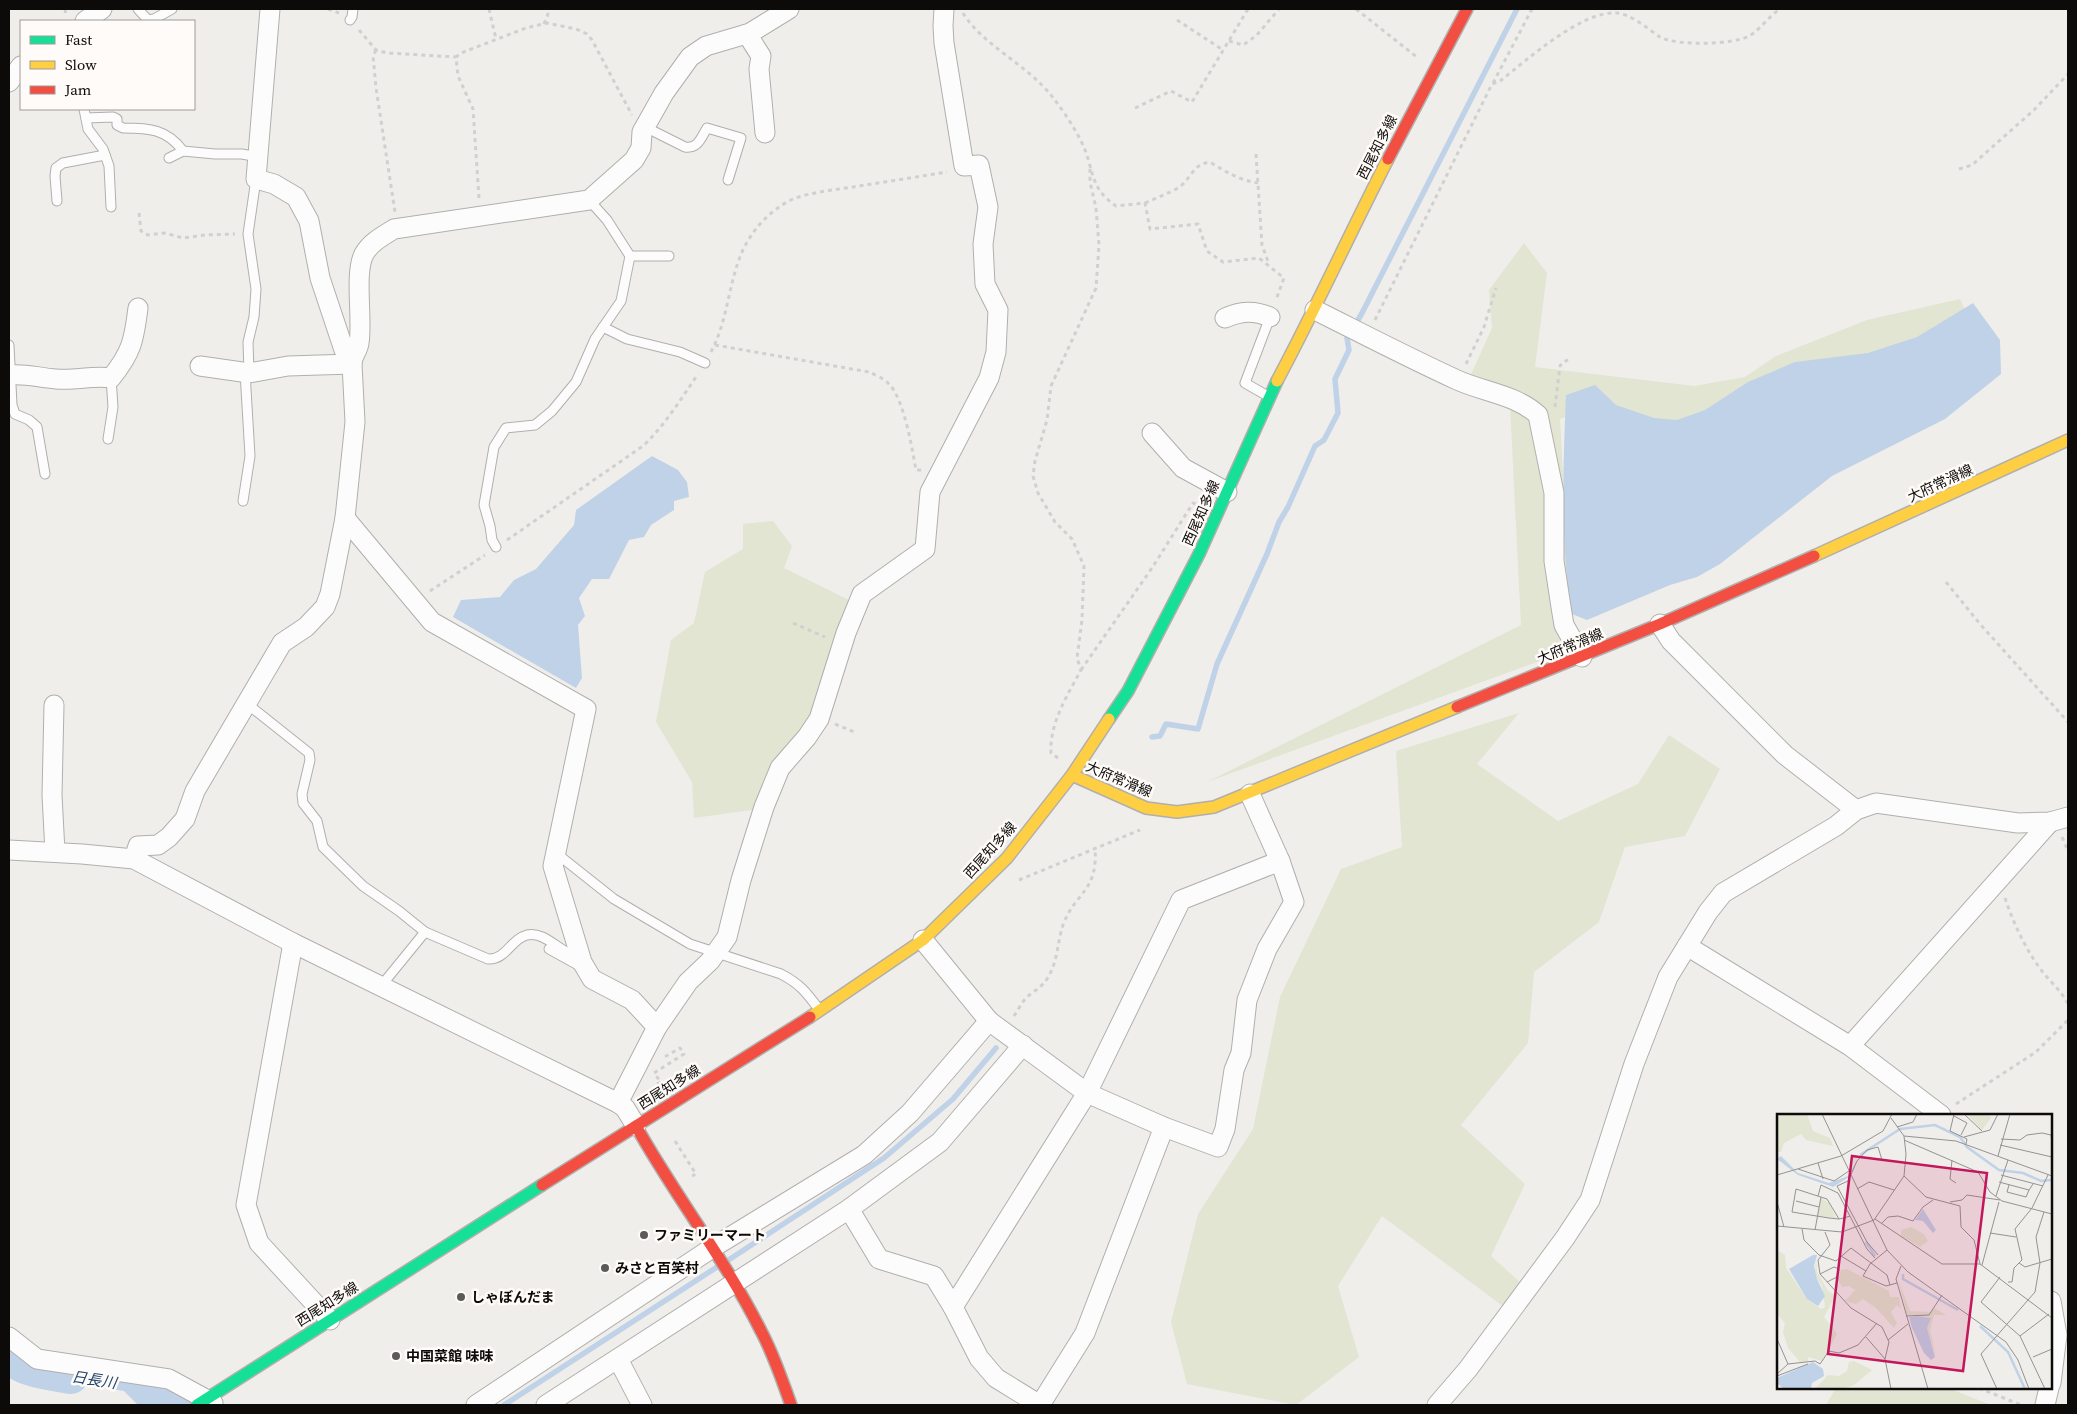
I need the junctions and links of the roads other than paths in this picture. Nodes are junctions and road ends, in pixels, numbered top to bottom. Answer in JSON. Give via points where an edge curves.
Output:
{"nodes":[{"id":1,"x":102,"y":9,"type":"edge"},
{"id":2,"x":138,"y":9,"type":"edge"},
{"id":3,"x":172,"y":9,"type":"edge"},
{"id":4,"x":270,"y":9,"type":"edge"},
{"id":5,"x":353,"y":9,"type":"edge"},
{"id":6,"x":790,"y":9,"type":"edge"},
{"id":7,"x":944,"y":9,"type":"edge"},
{"id":8,"x":1468,"y":9,"type":"edge"},
{"id":9,"x":86,"y":20,"type":"edge"},
{"id":10,"x":350,"y":20,"type":"road end"},
{"id":11,"x":747,"y":34,"type":"junction"},
{"id":12,"x":20,"y":67,"type":"edge"},
{"id":13,"x":9,"y":82,"type":"edge"},
{"id":14,"x":85,"y":114,"type":"edge"},
{"id":15,"x":643,"y":130,"type":"junction"},
{"id":16,"x":765,"y":133,"type":"dead end"},
{"id":17,"x":183,"y":151,"type":"junction"},
{"id":18,"x":105,"y":155,"type":"junction"},
{"id":19,"x":258,"y":157,"type":"junction"},
{"id":20,"x":169,"y":158,"type":"dead end"},
{"id":21,"x":256,"y":179,"type":"junction"},
{"id":22,"x":728,"y":180,"type":"dead end"},
{"id":23,"x":589,"y":200,"type":"junction"},
{"id":24,"x":57,"y":201,"type":"dead end"},
{"id":25,"x":111,"y":207,"type":"dead end"},
{"id":26,"x":630,"y":256,"type":"junction"},
{"id":27,"x":669,"y":256,"type":"dead end"},
{"id":28,"x":138,"y":308,"type":"dead end"},
{"id":29,"x":1314,"y":310,"type":"junction"},
{"id":30,"x":1270,"y":317,"type":"joint"},
{"id":31,"x":1225,"y":318,"type":"dead end"},
{"id":32,"x":603,"y":327,"type":"junction"},
{"id":33,"x":9,"y":344,"type":"edge"},
{"id":34,"x":352,"y":360,"type":"junction"},
{"id":35,"x":705,"y":363,"type":"dead end"},
{"id":36,"x":200,"y":366,"type":"dead end"},
{"id":37,"x":247,"y":373,"type":"junction"},
{"id":38,"x":10,"y":375,"type":"edge"},
{"id":39,"x":112,"y":378,"type":"junction"},
{"id":40,"x":1269,"y":396,"type":"junction"},
{"id":41,"x":1152,"y":433,"type":"dead end"},
{"id":42,"x":108,"y":439,"type":"dead end"},
{"id":43,"x":2068,"y":440,"type":"edge"},
{"id":44,"x":45,"y":474,"type":"dead end"},
{"id":45,"x":1227,"y":492,"type":"junction"},
{"id":46,"x":243,"y":501,"type":"dead end"},
{"id":47,"x":345,"y":518,"type":"junction"},
{"id":48,"x":496,"y":547,"type":"dead end"},
{"id":49,"x":1660,"y":624,"type":"junction"},
{"id":50,"x":1582,"y":657,"type":"junction"},
{"id":51,"x":246,"y":702,"type":"junction"},
{"id":52,"x":54,"y":705,"type":"dead end"},
{"id":53,"x":1074,"y":772,"type":"junction"},
{"id":54,"x":1250,"y":794,"type":"junction"},
{"id":55,"x":1856,"y":810,"type":"junction"},
{"id":56,"x":2068,"y":817,"type":"edge"},
{"id":57,"x":2050,"y":822,"type":"junction"},
{"id":58,"x":9,"y":850,"type":"edge"},
{"id":59,"x":54,"y":852,"type":"junction"},
{"id":60,"x":556,"y":854,"type":"junction"},
{"id":61,"x":134,"y":859,"type":"junction"},
{"id":62,"x":1280,"y":861,"type":"junction"},
{"id":63,"x":425,"y":932,"type":"junction"},
{"id":64,"x":923,"y":940,"type":"junction"},
{"id":65,"x":293,"y":943,"type":"junction"},
{"id":66,"x":1688,"y":946,"type":"junction"},
{"id":67,"x":549,"y":950,"type":"dead end"},
{"id":68,"x":716,"y":952,"type":"junction"},
{"id":69,"x":581,"y":959,"type":"junction"},
{"id":70,"x":381,"y":986,"type":"junction"},
{"id":71,"x":820,"y":1011,"type":"junction"},
{"id":72,"x":657,"y":1027,"type":"junction"},
{"id":73,"x":1006,"y":1033,"type":"junction"},
{"id":74,"x":1850,"y":1046,"type":"junction"},
{"id":75,"x":1087,"y":1093,"type":"junction"},
{"id":76,"x":618,"y":1103,"type":"junction"},
{"id":77,"x":1941,"y":1114,"type":"edge"},
{"id":78,"x":636,"y":1126,"type":"junction"},
{"id":79,"x":1164,"y":1127,"type":"junction"},
{"id":80,"x":849,"y":1209,"type":"junction"},
{"id":81,"x":715,"y":1252,"type":"junction"},
{"id":82,"x":732,"y":1280,"type":"junction"},
{"id":83,"x":953,"y":1307,"type":"junction"},
{"id":84,"x":2052,"y":1307,"type":"edge"},
{"id":85,"x":330,"y":1320,"type":"junction"},
{"id":86,"x":9,"y":1337,"type":"edge"},
{"id":87,"x":618,"y":1360,"type":"junction"},
{"id":88,"x":2052,"y":1374,"type":"edge"},
{"id":89,"x":2049,"y":1389,"type":"edge"},
{"id":90,"x":206,"y":1402,"type":"edge"},
{"id":91,"x":476,"y":1405,"type":"edge"},
{"id":92,"x":546,"y":1405,"type":"edge"},
{"id":93,"x":642,"y":1405,"type":"edge"},
{"id":94,"x":791,"y":1405,"type":"edge"},
{"id":95,"x":1436,"y":1405,"type":"edge"},
{"id":96,"x":2045,"y":1405,"type":"edge"}],
"edges":[{"from":1,"to":9,"type":"street"},
{"from":2,"to":3,"type":"lane","via":[[148,20]]},
{"from":4,"to":19,"type":"street"},
{"from":5,"to":10,"type":"lane"},
{"from":6,"to":11,"type":"street"},
{"from":7,"to":68,"type":"street","via":[[944,43],[964,166],[980,165],[988,208],[983,244],[984,284],[998,310],[996,352],[989,378],[930,492],[924,549],[862,594],[819,719],[808,738],[780,768],[741,880],[727,937]]},
{"from":8,"to":29,"type":"main road","name":"西尾知多線","via":[[1360,214]]},
{"from":11,"to":15,"type":"street","via":[[706,46],[690,57]]},
{"from":11,"to":16,"type":"street","via":[[761,56],[759,69]]},
{"from":12,"to":13,"type":"street"},
{"from":14,"to":17,"type":"lane","via":[[113,117],[123,128],[166,134]]},
{"from":14,"to":18,"type":"lane","via":[[88,129]]},
{"from":15,"to":22,"type":"lane","via":[[692,148],[697,146],[707,128],[741,138]]},
{"from":15,"to":23,"type":"street","via":[[641,148],[634,160]]},
{"from":17,"to":19,"type":"lane"},
{"from":17,"to":20,"type":"lane"},
{"from":18,"to":24,"type":"lane","via":[[63,163],[56,168]]},
{"from":18,"to":25,"type":"lane","via":[[109,166]]},
{"from":19,"to":21,"type":"street"},
{"from":21,"to":34,"type":"street","via":[[274,184],[296,197],[309,221],[320,278],[344,350]]},
{"from":21,"to":37,"type":"lane","via":[[248,234],[256,290]]},
{"from":23,"to":26,"type":"lane","via":[[607,220]]},
{"from":23,"to":34,"type":"street","via":[[397,228],[374,242],[364,255],[360,272],[359,345]]},
{"from":26,"to":27,"type":"lane"},
{"from":26,"to":32,"type":"lane","via":[[621,300]]},
{"from":28,"to":39,"type":"street","via":[[128,355]]},
{"from":29,"to":40,"type":"main road","name":"西尾知多線"},
{"from":29,"to":50,"type":"street","via":[[1457,380],[1529,407],[1538,415],[1554,493],[1554,561],[1564,625]]},
{"from":30,"to":31,"type":"street","via":[[1257,312],[1236,313]]},
{"from":30,"to":40,"type":"lane","via":[[1245,383]]},
{"from":32,"to":35,"type":"lane","via":[[627,339],[680,352]]},
{"from":32,"to":48,"type":"lane","via":[[576,382],[552,411],[535,425],[506,428],[494,447],[484,505]]},
{"from":33,"to":38,"type":"lane"},
{"from":34,"to":37,"type":"street"},
{"from":34,"to":47,"type":"street","via":[[355,422]]},
{"from":36,"to":37,"type":"street"},
{"from":37,"to":46,"type":"lane","via":[[250,456]]},
{"from":38,"to":39,"type":"street","via":[[57,379]]},
{"from":38,"to":44,"type":"lane","via":[[15,414],[37,427]]},
{"from":39,"to":42,"type":"lane","via":[[113,407]]},
{"from":40,"to":45,"type":"main road","name":"西尾知多線"},
{"from":41,"to":45,"type":"street","via":[[1183,468]]},
{"from":43,"to":49,"type":"main road","name":"大府常滑線"},
{"from":45,"to":53,"type":"main road","name":"西尾知多線","via":[[1200,554],[1128,691]]},
{"from":47,"to":51,"type":"street","via":[[328,602],[306,627],[282,643]]},
{"from":47,"to":60,"type":"street","via":[[432,622],[586,709]]},
{"from":49,"to":50,"type":"main road","name":"大府常滑線"},
{"from":49,"to":55,"type":"street","via":[[1672,641],[1785,754]]},
{"from":50,"to":54,"type":"main road","name":"大府常滑線"},
{"from":51,"to":61,"type":"street","via":[[195,791],[185,819],[158,845],[138,846]]},
{"from":51,"to":63,"type":"lane","via":[[309,753],[303,803],[317,821],[323,847],[363,886]]},
{"from":52,"to":59,"type":"street"},
{"from":53,"to":54,"type":"main road","name":"大府常滑線","via":[[1146,808],[1177,812],[1214,808]]},
{"from":53,"to":64,"type":"main road","name":"西尾知多線","via":[[1007,858]]},
{"from":54,"to":62,"type":"street"},
{"from":55,"to":57,"type":"street","via":[[1876,803],[2018,823]]},
{"from":55,"to":66,"type":"street","via":[[1836,826],[1724,892]]},
{"from":56,"to":57,"type":"street"},
{"from":57,"to":74,"type":"street"},
{"from":58,"to":59,"type":"street"},
{"from":59,"to":61,"type":"street"},
{"from":60,"to":68,"type":"lane","via":[[614,899],[690,944]]},
{"from":60,"to":69,"type":"street","via":[[553,866]]},
{"from":61,"to":65,"type":"street"},
{"from":62,"to":75,"type":"street","via":[[1181,900]]},
{"from":62,"to":79,"type":"street","via":[[1294,902],[1267,949],[1246,1000],[1241,1053],[1234,1070],[1225,1129],[1218,1147]]},
{"from":63,"to":69,"type":"lane","via":[[488,959],[500,957],[526,935],[540,935]]},
{"from":63,"to":70,"type":"lane"},
{"from":64,"to":71,"type":"main road","name":"西尾知多線"},
{"from":64,"to":73,"type":"street"},
{"from":65,"to":70,"type":"street"},
{"from":65,"to":85,"type":"street","via":[[246,1205],[259,1243]]},
{"from":66,"to":74,"type":"street"},
{"from":66,"to":95,"type":"street","via":[[1661,994],[1634,1064],[1590,1200],[1468,1369]]},
{"from":67,"to":69,"type":"lane","via":[[578,965]]},
{"from":68,"to":71,"type":"lane","via":[[794,981],[803,987]]},
{"from":68,"to":72,"type":"street","via":[[688,982]]},
{"from":69,"to":72,"type":"street","via":[[592,979],[632,1000]]},
{"from":70,"to":76,"type":"street"},
{"from":71,"to":78,"type":"main road","name":"西尾知多線"},
{"from":72,"to":76,"type":"street"},
{"from":73,"to":75,"type":"street"},
{"from":73,"to":80,"type":"street","via":[[940,1142]]},
{"from":73,"to":81,"type":"street","via":[[910,1112],[864,1155]]},
{"from":74,"to":77,"type":"street"},
{"from":75,"to":79,"type":"street"},
{"from":75,"to":83,"type":"street"},
{"from":76,"to":78,"type":"street"},
{"from":78,"to":81,"type":"main road"},
{"from":78,"to":85,"type":"main road","name":"西尾知多線"},
{"from":79,"to":83,"type":"street","via":[[1085,1333],[1040,1405],[996,1378],[979,1358]]},
{"from":80,"to":82,"type":"street"},
{"from":80,"to":83,"type":"street","via":[[879,1259],[934,1276]]},
{"from":81,"to":82,"type":"main road"},
{"from":81,"to":91,"type":"street"},
{"from":82,"to":87,"type":"street"},
{"from":82,"to":94,"type":"main road","via":[[769,1346]]},
{"from":84,"to":88,"type":"street","via":[[2057,1335]]},
{"from":85,"to":90,"type":"main road","name":"西尾知多線"},
{"from":86,"to":90,"type":"street","via":[[37,1359],[169,1379]]},
{"from":87,"to":92,"type":"street"},
{"from":87,"to":93,"type":"street"},
{"from":89,"to":96,"type":"street"}]}
